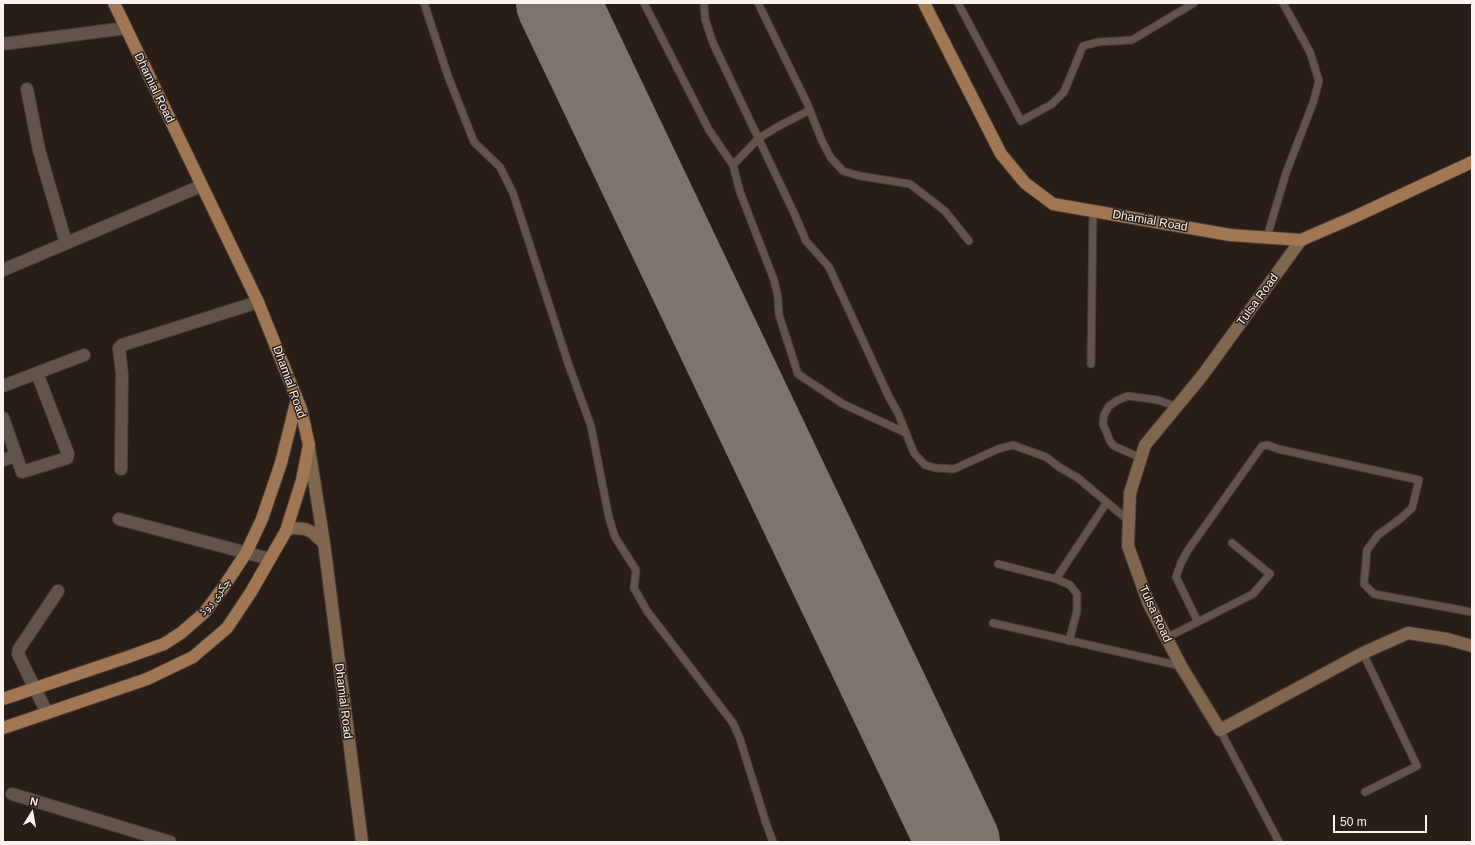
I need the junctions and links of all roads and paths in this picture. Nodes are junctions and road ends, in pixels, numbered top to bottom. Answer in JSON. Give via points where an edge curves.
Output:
{"nodes":[{"id":1,"x":114,"y":3,"type":"edge"},
{"id":2,"x":424,"y":3,"type":"edge"},
{"id":3,"x":644,"y":3,"type":"edge"},
{"id":4,"x":704,"y":3,"type":"edge"},
{"id":5,"x":758,"y":3,"type":"edge"},
{"id":6,"x":924,"y":3,"type":"edge"},
{"id":7,"x":958,"y":3,"type":"edge"},
{"id":8,"x":1194,"y":3,"type":"edge"},
{"id":9,"x":1283,"y":3,"type":"edge"},
{"id":10,"x":126,"y":28,"type":"junction"},
{"id":11,"x":3,"y":44,"type":"edge"},
{"id":12,"x":27,"y":89,"type":"dead end"},
{"id":13,"x":810,"y":110,"type":"junction"},
{"id":14,"x":758,"y":138,"type":"junction"},
{"id":15,"x":1472,"y":162,"type":"edge"},
{"id":16,"x":733,"y":165,"type":"junction"},
{"id":17,"x":201,"y":186,"type":"junction"},
{"id":18,"x":1093,"y":211,"type":"junction"},
{"id":19,"x":1267,"y":237,"type":"junction"},
{"id":20,"x":1301,"y":240,"type":"junction"},
{"id":21,"x":969,"y":241,"type":"dead end"},
{"id":22,"x":66,"y":243,"type":"junction"},
{"id":23,"x":3,"y":270,"type":"edge"},
{"id":24,"x":258,"y":302,"type":"junction"},
{"id":25,"x":84,"y":355,"type":"dead end"},
{"id":26,"x":1091,"y":364,"type":"dead end"},
{"id":27,"x":37,"y":373,"type":"junction"},
{"id":28,"x":3,"y":386,"type":"edge"},
{"id":29,"x":297,"y":399,"type":"junction"},
{"id":30,"x":1176,"y":407,"type":"junction"},
{"id":31,"x":3,"y":418,"type":"edge"},
{"id":32,"x":906,"y":433,"type":"junction"},
{"id":33,"x":308,"y":445,"type":"junction"},
{"id":34,"x":16,"y":456,"type":"junction"},
{"id":35,"x":1141,"y":458,"type":"junction"},
{"id":36,"x":3,"y":460,"type":"edge"},
{"id":37,"x":121,"y":469,"type":"dead end"},
{"id":38,"x":1107,"y":502,"type":"junction"},
{"id":39,"x":119,"y":519,"type":"dead end"},
{"id":40,"x":1129,"y":521,"type":"junction"},
{"id":41,"x":286,"y":531,"type":"junction"},
{"id":42,"x":324,"y":543,"type":"junction"},
{"id":43,"x":1232,"y":543,"type":"dead end"},
{"id":44,"x":246,"y":553,"type":"junction"},
{"id":45,"x":270,"y":559,"type":"junction"},
{"id":46,"x":998,"y":564,"type":"dead end"},
{"id":47,"x":1056,"y":579,"type":"junction"},
{"id":48,"x":58,"y":591,"type":"dead end"},
{"id":49,"x":1472,"y":612,"type":"edge"},
{"id":50,"x":1198,"y":622,"type":"junction"},
{"id":51,"x":993,"y":623,"type":"dead end"},
{"id":52,"x":1166,"y":638,"type":"junction"},
{"id":53,"x":1069,"y":641,"type":"junction"},
{"id":54,"x":1472,"y":646,"type":"edge"},
{"id":55,"x":1363,"y":653,"type":"junction"},
{"id":56,"x":1181,"y":666,"type":"junction"},
{"id":57,"x":35,"y":690,"type":"junction"},
{"id":58,"x":3,"y":699,"type":"edge"},
{"id":59,"x":47,"y":713,"type":"junction"},
{"id":60,"x":3,"y":728,"type":"edge"},
{"id":61,"x":1220,"y":730,"type":"junction"},
{"id":62,"x":1365,"y":792,"type":"dead end"},
{"id":63,"x":12,"y":794,"type":"dead end"},
{"id":64,"x":170,"y":842,"type":"edge"},
{"id":65,"x":362,"y":842,"type":"edge"},
{"id":66,"x":773,"y":842,"type":"edge"},
{"id":67,"x":1279,"y":842,"type":"edge"}],
"edges":[{"from":1,"to":10,"type":"main road","name":"Dhamial Road"},
{"from":2,"to":66,"type":"lane","via":[[448,76],[474,142],[500,167],[513,193],[591,426],[615,537],[636,570],[634,588],[647,611],[733,723]]},
{"from":3,"to":16,"type":"lane","via":[[709,130]]},
{"from":4,"to":14,"type":"lane","via":[[705,19],[713,42]]},
{"from":5,"to":13,"type":"lane"},
{"from":6,"to":18,"type":"main road","name":"Dhamial Road","via":[[1001,154],[1025,183],[1053,204]]},
{"from":7,"to":8,"type":"lane","via":[[1021,121],[1052,104],[1064,92],[1083,46],[1098,42],[1132,40]]},
{"from":9,"to":19,"type":"lane","via":[[1310,52],[1319,81],[1313,104],[1286,173]]},
{"from":10,"to":11,"type":"street"},
{"from":10,"to":17,"type":"main road","name":"Dhamial Road"},
{"from":12,"to":22,"type":"street","via":[[39,150]]},
{"from":13,"to":14,"type":"lane"},
{"from":13,"to":21,"type":"lane","via":[[830,158],[843,171],[910,184],[945,211]]},
{"from":14,"to":16,"type":"lane"},
{"from":14,"to":32,"type":"lane","via":[[806,241],[829,267]]},
{"from":15,"to":20,"type":"main road","name":"Dhamial Road"},
{"from":16,"to":32,"type":"lane","via":[[740,192],[774,280],[779,315],[798,374],[843,404]]},
{"from":17,"to":22,"type":"street"},
{"from":17,"to":24,"type":"main road","name":"Dhamial Road"},
{"from":18,"to":19,"type":"main road","name":"Dhamial Road","via":[[1230,235]]},
{"from":18,"to":26,"type":"lane"},
{"from":19,"to":20,"type":"main road","name":"Dhamial Road"},
{"from":20,"to":30,"type":"street","name":"Tulsa Road","via":[[1202,376]]},
{"from":22,"to":23,"type":"street"},
{"from":24,"to":29,"type":"main road","name":"Dhamial Road"},
{"from":24,"to":37,"type":"street","via":[[119,348],[122,374]]},
{"from":25,"to":27,"type":"street"},
{"from":27,"to":28,"type":"street"},
{"from":27,"to":34,"type":"street","via":[[68,457],[24,473]]},
{"from":29,"to":33,"type":"main road","name":"Dhamial Road"},
{"from":29,"to":44,"type":"main road","name":"چکری روڈ","via":[[273,488]]},
{"from":30,"to":35,"type":"street","name":"Tulsa Road","via":[[1145,445]]},
{"from":30,"to":35,"type":"lane","via":[[1158,400],[1128,396],[1109,406],[1103,424],[1110,441],[1114,446]]},
{"from":31,"to":34,"type":"street"},
{"from":32,"to":38,"type":"lane","via":[[914,453],[925,465],[954,469],[998,448],[1013,445],[1046,457],[1078,478]]},
{"from":33,"to":41,"type":"main road","via":[[302,480]]},
{"from":33,"to":42,"type":"street","name":"Dhamial Road"},
{"from":34,"to":36,"type":"street"},
{"from":35,"to":40,"type":"street","name":"Tulsa Road","via":[[1130,493]]},
{"from":38,"to":40,"type":"lane"},
{"from":38,"to":47,"type":"lane"},
{"from":39,"to":44,"type":"street"},
{"from":40,"to":52,"type":"street","name":"Tulsa Road","via":[[1128,546],[1148,602]]},
{"from":41,"to":42,"type":"street","via":[[292,528],[305,529]]},
{"from":41,"to":45,"type":"main road"},
{"from":42,"to":65,"type":"street","name":"Dhamial Road"},
{"from":43,"to":50,"type":"lane","via":[[1270,574],[1253,594]]},
{"from":44,"to":45,"type":"street"},
{"from":44,"to":57,"type":"main road","name":"چکری روڈ","via":[[205,612],[167,642]]},
{"from":45,"to":59,"type":"main road","via":[[227,628],[193,657],[147,680]]},
{"from":46,"to":47,"type":"lane"},
{"from":47,"to":53,"type":"lane","via":[[1070,585],[1077,594],[1077,611]]},
{"from":48,"to":57,"type":"street","via":[[19,649],[18,654]]},
{"from":49,"to":50,"type":"lane","via":[[1374,594],[1364,584],[1367,550],[1378,536],[1412,508],[1419,480],[1268,445],[1262,446],[1181,563],[1176,577]]},
{"from":50,"to":52,"type":"lane"},
{"from":51,"to":53,"type":"lane"},
{"from":52,"to":56,"type":"street","name":"Tulsa Road"},
{"from":53,"to":56,"type":"lane"},
{"from":54,"to":55,"type":"street","via":[[1408,633]]},
{"from":55,"to":61,"type":"street"},
{"from":55,"to":62,"type":"lane","via":[[1417,766]]},
{"from":56,"to":61,"type":"street","name":"Tulsa Road"},
{"from":57,"to":58,"type":"main road","name":"چکری روڈ"},
{"from":57,"to":59,"type":"street"},
{"from":59,"to":60,"type":"main road"},
{"from":61,"to":67,"type":"lane"},
{"from":63,"to":64,"type":"street"}]}
